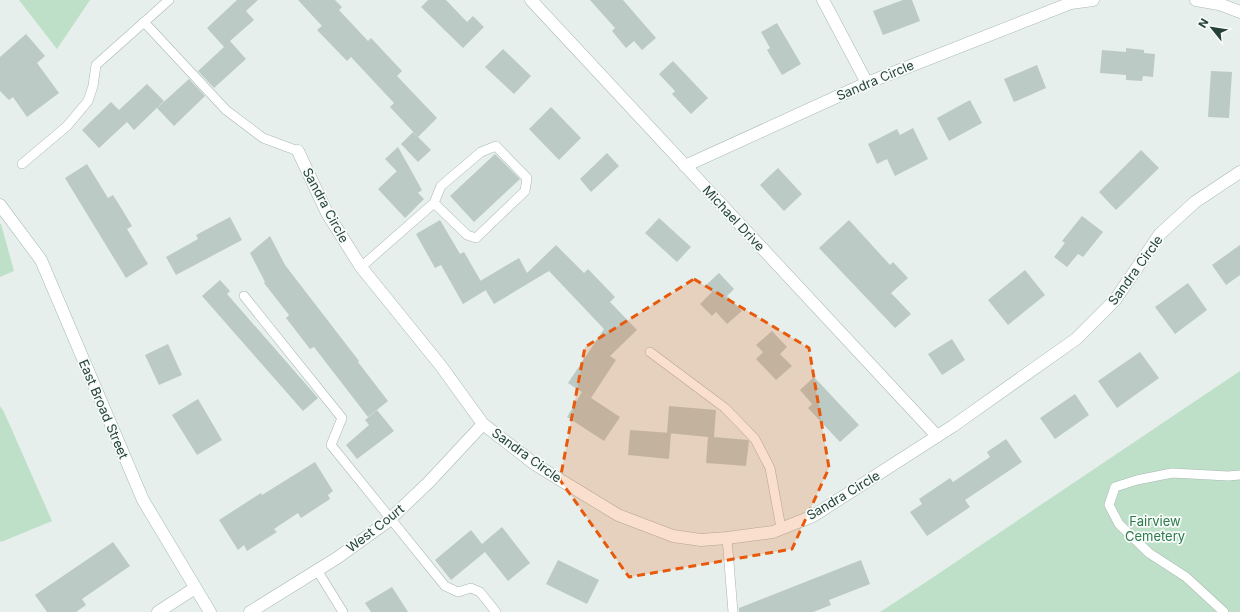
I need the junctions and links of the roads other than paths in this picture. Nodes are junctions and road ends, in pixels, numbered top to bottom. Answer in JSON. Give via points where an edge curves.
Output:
{"nodes":[{"id":1,"x":169,"y":0,"type":"edge"},
{"id":2,"x":531,"y":0,"type":"edge"},
{"id":3,"x":823,"y":0,"type":"edge"},
{"id":4,"x":1093,"y":0,"type":"edge"},
{"id":5,"x":1196,"y":0,"type":"edge"},
{"id":6,"x":1240,"y":12,"type":"edge"},
{"id":7,"x":144,"y":22,"type":"junction"},
{"id":8,"x":867,"y":82,"type":"junction"},
{"id":9,"x":298,"y":151,"type":"joint"},
{"id":10,"x":22,"y":164,"type":"dead end"},
{"id":11,"x":685,"y":166,"type":"junction"},
{"id":12,"x":1240,"y":172,"type":"edge"},
{"id":13,"x":434,"y":203,"type":"junction"},
{"id":14,"x":0,"y":205,"type":"edge"},
{"id":15,"x":361,"y":267,"type":"junction"},
{"id":16,"x":244,"y":296,"type":"dead end"},
{"id":17,"x":650,"y":352,"type":"dead end"},
{"id":18,"x":483,"y":424,"type":"junction"},
{"id":19,"x":937,"y":436,"type":"junction"},
{"id":20,"x":1240,"y":475,"type":"edge"},
{"id":21,"x":391,"y":518,"type":"junction"},
{"id":22,"x":781,"y":528,"type":"junction"},
{"id":23,"x":727,"y":538,"type":"junction"},
{"id":24,"x":317,"y":570,"type":"junction"},
{"id":25,"x":195,"y":588,"type":"junction"},
{"id":26,"x":158,"y":612,"type":"edge"},
{"id":27,"x":210,"y":612,"type":"edge"},
{"id":28,"x":250,"y":612,"type":"edge"},
{"id":29,"x":343,"y":612,"type":"edge"},
{"id":30,"x":496,"y":612,"type":"edge"},
{"id":31,"x":733,"y":612,"type":"edge"},
{"id":32,"x":1224,"y":612,"type":"edge"}],
"edges":[{"from":1,"to":7,"type":"lane"},
{"from":2,"to":11,"type":"street","name":"Michael Drive"},
{"from":3,"to":8,"type":"street"},
{"from":4,"to":8,"type":"street","name":"Sandra Circle","via":[[1071,3]]},
{"from":5,"to":6,"type":"street","via":[[1219,4]]},
{"from":7,"to":9,"type":"lane","via":[[226,110],[263,138]]},
{"from":7,"to":10,"type":"lane","via":[[96,65],[88,101],[67,126]]},
{"from":8,"to":11,"type":"street","name":"Sandra Circle"},
{"from":9,"to":15,"type":"street","name":"Sandra Circle","via":[[327,213]]},
{"from":11,"to":19,"type":"street","name":"Michael Drive"},
{"from":12,"to":19,"type":"street","name":"Sandra Circle","via":[[1195,202],[1160,234],[1115,300],[1076,339]]},
{"from":13,"to":13,"type":"lane","via":[[441,186],[481,152],[496,146],[527,178],[525,191],[476,238],[467,236]]},
{"from":13,"to":15,"type":"lane"},
{"from":14,"to":25,"type":"street","name":"East Broad Street","via":[[41,260],[143,500]]},
{"from":15,"to":18,"type":"street","name":"Sandra Circle","via":[[441,366]]},
{"from":16,"to":21,"type":"lane","via":[[342,418],[332,445]]},
{"from":17,"to":22,"type":"lane","via":[[725,408],[755,439],[770,468]]},
{"from":18,"to":21,"type":"street","name":"West Court"},
{"from":18,"to":23,"type":"street","name":"Sandra Circle","via":[[536,465],[618,515],[672,536],[701,540]]},
{"from":19,"to":22,"type":"street","name":"Sandra Circle","via":[[813,516]]},
{"from":20,"to":32,"type":"lane","via":[[1172,473],[1137,480],[1115,487],[1109,505],[1118,524],[1149,553],[1186,577]]},
{"from":21,"to":24,"type":"street","name":"West Court"},
{"from":21,"to":30,"type":"lane","via":[[445,586],[458,592],[471,588],[480,592]]},
{"from":22,"to":23,"type":"street","name":"Sandra Circle","via":[[773,532]]},
{"from":23,"to":31,"type":"lane"},
{"from":24,"to":28,"type":"street","name":"West Court"},
{"from":24,"to":29,"type":"lane"},
{"from":25,"to":26,"type":"street"},
{"from":25,"to":27,"type":"street","name":"East Broad Street"}]}
